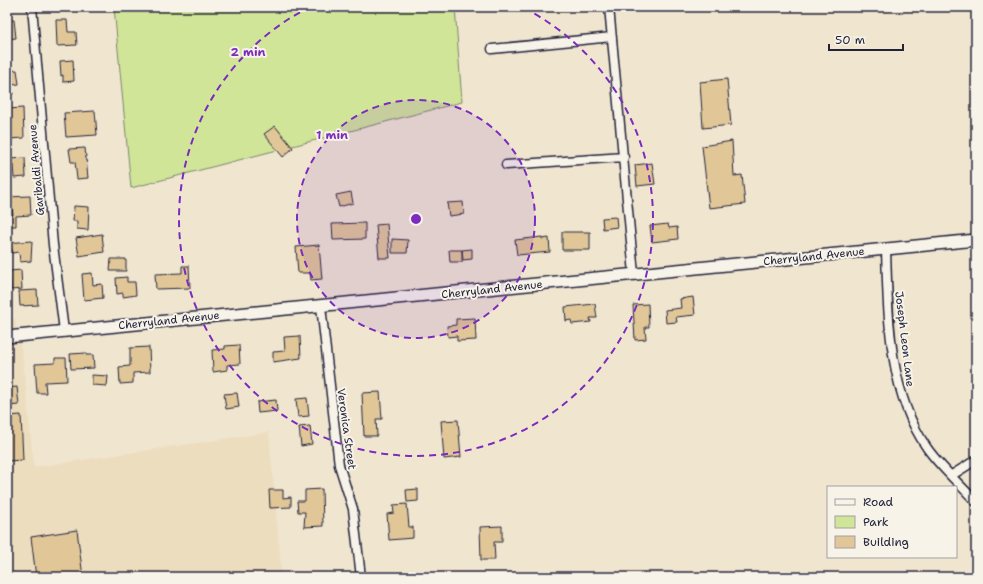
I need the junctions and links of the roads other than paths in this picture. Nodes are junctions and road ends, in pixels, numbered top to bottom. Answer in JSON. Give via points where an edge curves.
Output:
{"nodes":[{"id":1,"x":32,"y":7,"type":"edge"},
{"id":2,"x":609,"y":7,"type":"edge"},
{"id":3,"x":612,"y":37,"type":"junction"},
{"id":4,"x":492,"y":49,"type":"dead end"},
{"id":5,"x":624,"y":157,"type":"junction"},
{"id":6,"x":506,"y":165,"type":"dead end"},
{"id":7,"x":976,"y":240,"type":"edge"},
{"id":8,"x":886,"y":249,"type":"junction"},
{"id":9,"x":634,"y":274,"type":"junction"},
{"id":10,"x":321,"y":306,"type":"junction"},
{"id":11,"x":64,"y":331,"type":"junction"},
{"id":12,"x":7,"y":337,"type":"edge"},
{"id":13,"x":976,"y":460,"type":"edge"},
{"id":14,"x":952,"y":475,"type":"junction"},
{"id":15,"x":976,"y":502,"type":"edge"},
{"id":16,"x":361,"y":577,"type":"edge"}],
"edges":[{"from":1,"to":11,"type":"street","name":"Garibaldi Avenue","via":[[53,245]]},
{"from":2,"to":3,"type":"street"},
{"from":3,"to":4,"type":"street"},
{"from":3,"to":5,"type":"street"},
{"from":5,"to":6,"type":"street"},
{"from":5,"to":9,"type":"street"},
{"from":7,"to":8,"type":"street","name":"Cherryland Avenue"},
{"from":8,"to":9,"type":"street","name":"Cherryland Avenue"},
{"from":8,"to":14,"type":"street","name":"Joseph Leon Lane","via":[[893,349],[905,406],[928,449]]},
{"from":9,"to":10,"type":"street","name":"Cherryland Avenue"},
{"from":10,"to":11,"type":"street","name":"Cherryland Avenue"},
{"from":10,"to":16,"type":"street","name":"Veronica Street","via":[[340,465],[353,509]]},
{"from":11,"to":12,"type":"street","name":"Cherryland Avenue"},
{"from":13,"to":14,"type":"street"},
{"from":14,"to":15,"type":"street","name":"Joseph Leon Lane"}]}
